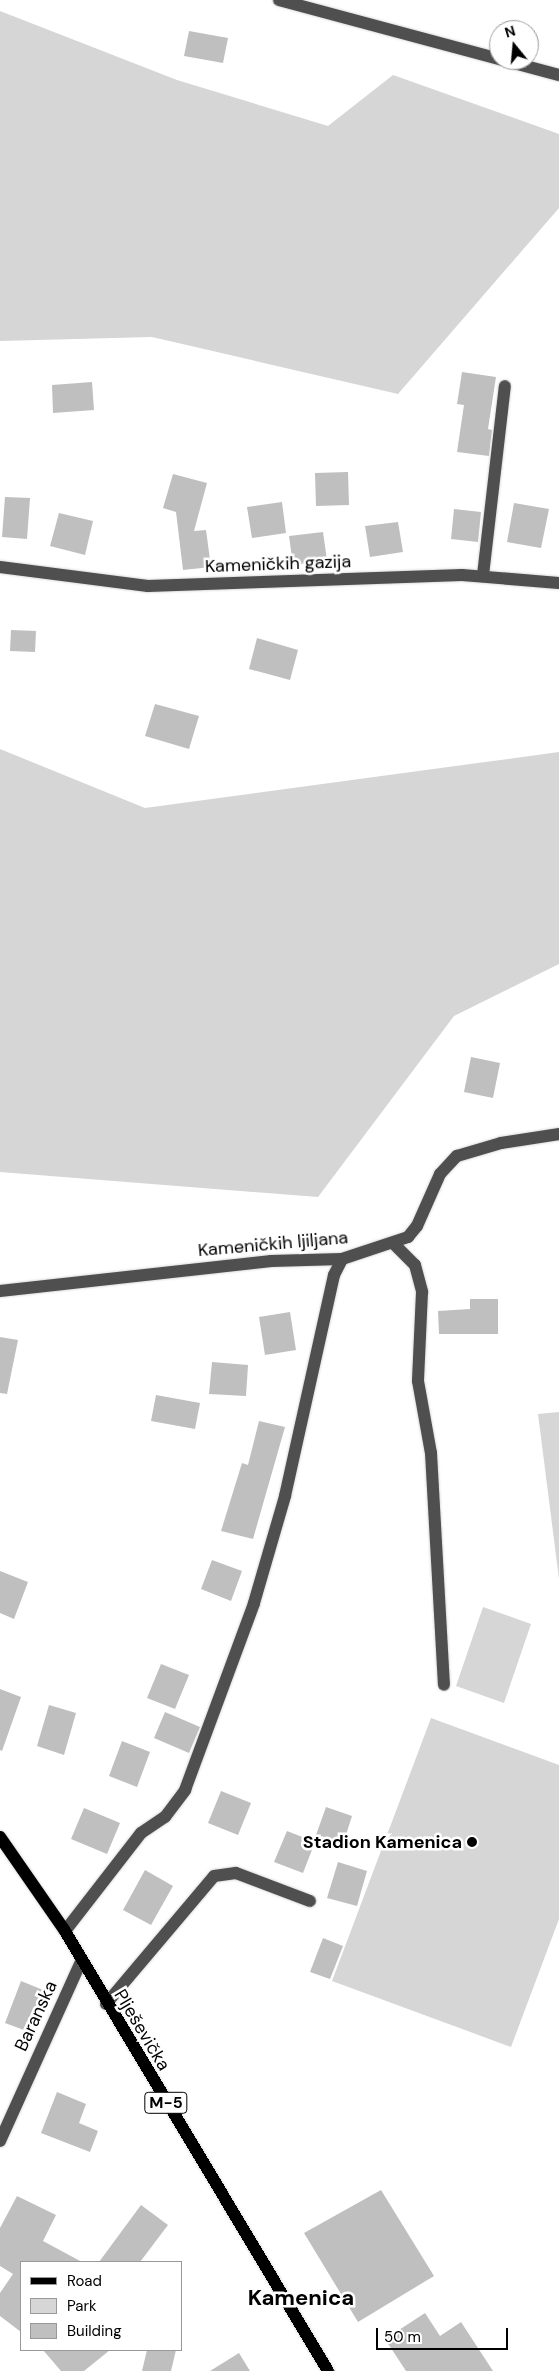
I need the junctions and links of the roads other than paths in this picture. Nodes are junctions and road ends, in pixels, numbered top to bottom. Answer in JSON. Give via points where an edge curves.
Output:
{"nodes":[{"id":1,"x":279,"y":0,"type":"edge"},
{"id":2,"x":559,"y":75,"type":"edge"},
{"id":3,"x":505,"y":386,"type":"dead end"},
{"id":4,"x":0,"y":567,"type":"edge"},
{"id":5,"x":483,"y":576,"type":"junction"},
{"id":6,"x":559,"y":583,"type":"edge"},
{"id":7,"x":559,"y":1134,"type":"edge"},
{"id":8,"x":393,"y":1243,"type":"junction"},
{"id":9,"x":342,"y":1259,"type":"junction"},
{"id":10,"x":0,"y":1291,"type":"edge"},
{"id":11,"x":444,"y":1685,"type":"dead end"},
{"id":12,"x":1,"y":1840,"type":"edge"},
{"id":13,"x":310,"y":1901,"type":"dead end"},
{"id":14,"x":65,"y":1931,"type":"junction"},
{"id":15,"x":81,"y":1962,"type":"junction"},
{"id":16,"x":106,"y":2004,"type":"junction"},
{"id":17,"x":0,"y":2141,"type":"edge"},
{"id":18,"x":328,"y":2371,"type":"edge"}],
"edges":[{"from":1,"to":2,"type":"street"},
{"from":3,"to":5,"type":"street"},
{"from":4,"to":5,"type":"street","name":"Kameničkih gazija","via":[[148,586]]},
{"from":5,"to":6,"type":"street","name":"Kameničkih gazija"},
{"from":7,"to":8,"type":"street","name":"Kameničkih ljiljana","via":[[501,1143],[457,1156],[432,1188],[417,1226],[408,1237]]},
{"from":8,"to":9,"type":"street","name":"Kameničkih ljiljana"},
{"from":8,"to":11,"type":"street","via":[[415,1264],[422,1292],[418,1381],[431,1453]]},
{"from":9,"to":10,"type":"street","name":"Kameničkih ljiljana","via":[[252,1263]]},
{"from":9,"to":14,"type":"street","via":[[334,1275],[285,1496],[254,1603],[185,1790],[165,1817],[141,1833]]},
{"from":12,"to":14,"type":"main road","name":"Plješevička","number":"M-5"},
{"from":13,"to":16,"type":"street","via":[[236,1873],[214,1876]]},
{"from":14,"to":15,"type":"main road","name":"Plješevička","number":"M-5"},
{"from":15,"to":16,"type":"main road","name":"Plješevička","number":"M-5"},
{"from":15,"to":17,"type":"street","name":"Baranska"},
{"from":16,"to":18,"type":"main road","name":"Plješevička","number":"M-5"}]}
